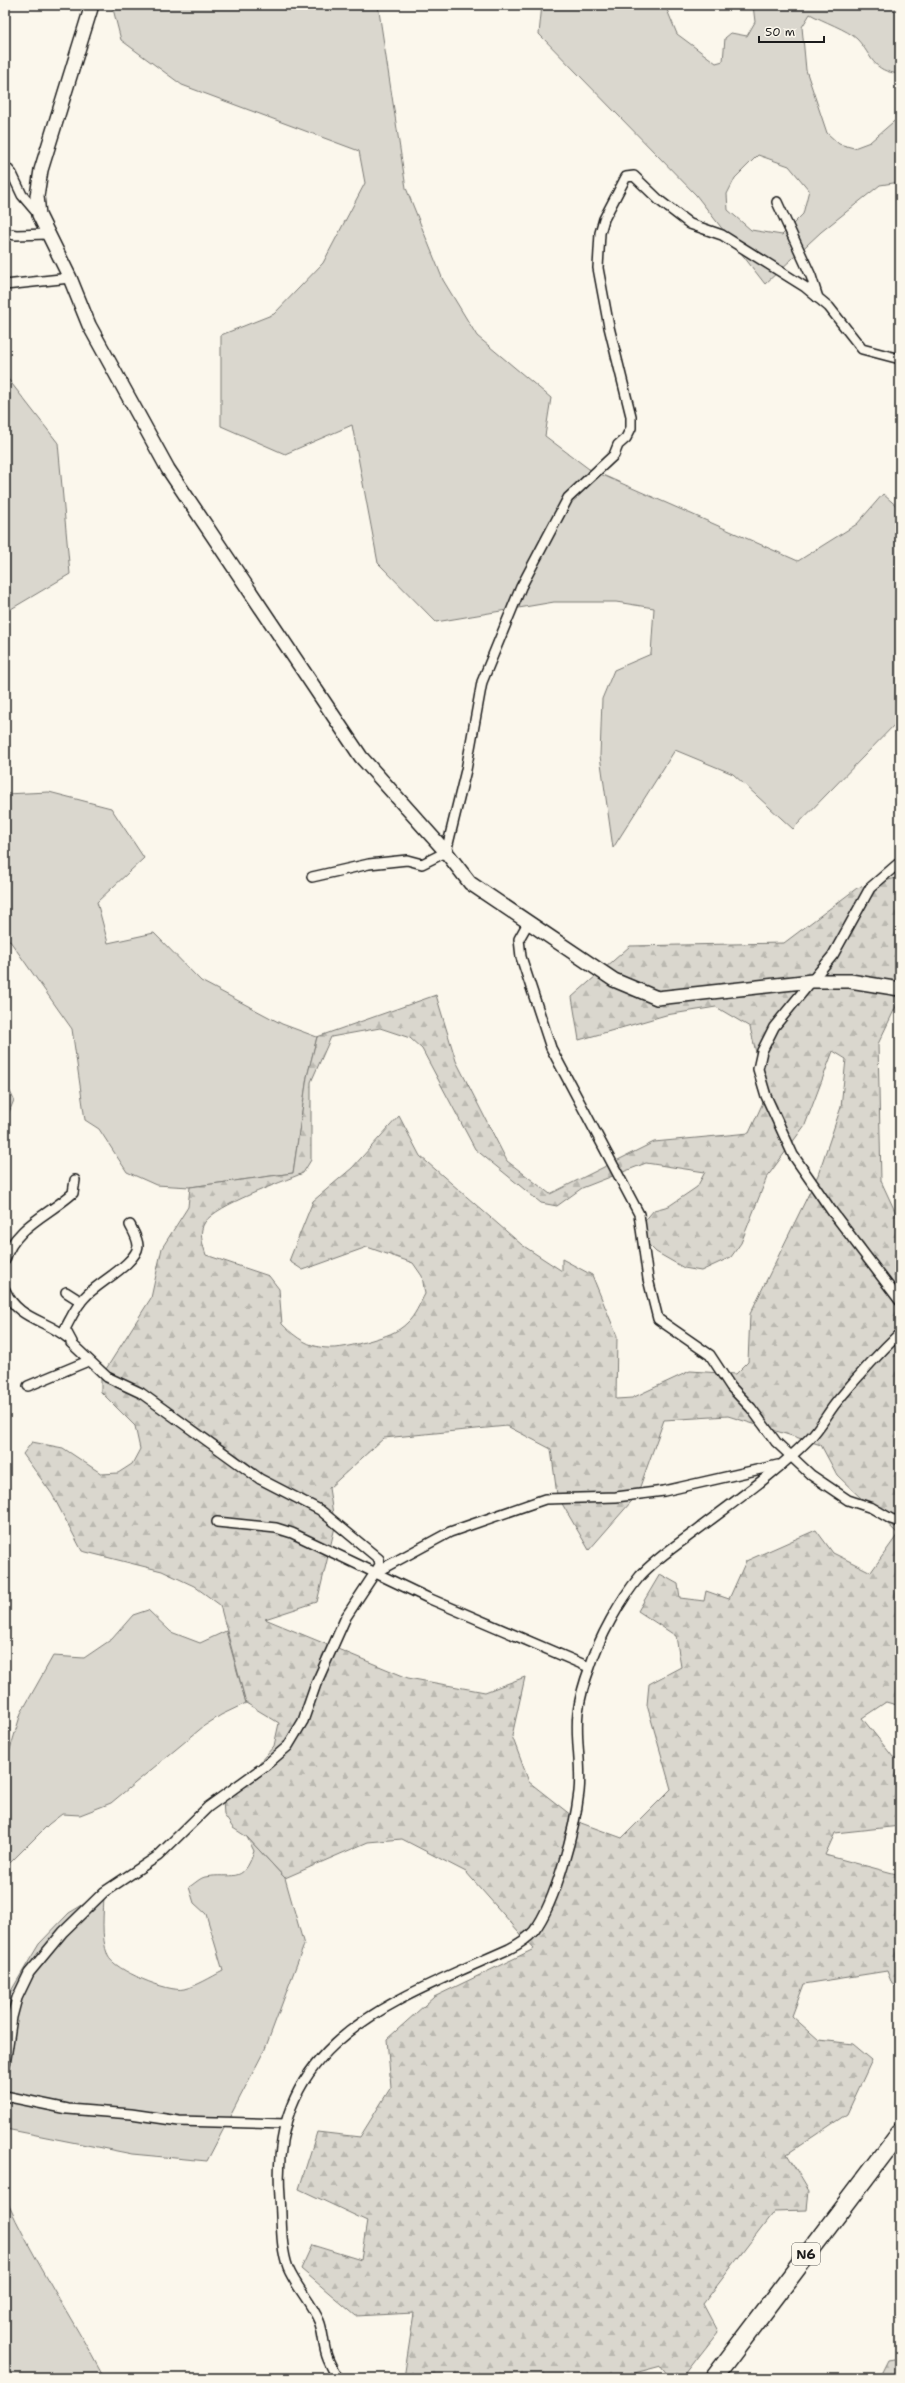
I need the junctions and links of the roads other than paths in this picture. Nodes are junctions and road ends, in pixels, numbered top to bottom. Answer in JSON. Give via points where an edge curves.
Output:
{"nodes":[{"id":1,"x":92,"y":5,"type":"edge"},
{"id":2,"x":5,"y":166,"type":"edge"},
{"id":3,"x":777,"y":202,"type":"dead end"},
{"id":4,"x":38,"y":215,"type":"junction"},
{"id":5,"x":5,"y":233,"type":"edge"},
{"id":6,"x":47,"y":234,"type":"junction"},
{"id":7,"x":70,"y":278,"type":"junction"},
{"id":8,"x":5,"y":285,"type":"edge"},
{"id":9,"x":818,"y":298,"type":"junction"},
{"id":10,"x":900,"y":359,"type":"edge"},
{"id":11,"x":446,"y":852,"type":"junction"},
{"id":12,"x":900,"y":862,"type":"edge"},
{"id":13,"x":312,"y":877,"type":"dead end"},
{"id":14,"x":528,"y":923,"type":"junction"},
{"id":15,"x":812,"y":981,"type":"junction"},
{"id":16,"x":900,"y":989,"type":"edge"},
{"id":17,"x":75,"y":1180,"type":"dead end"},
{"id":18,"x":130,"y":1226,"type":"dead end"},
{"id":19,"x":5,"y":1260,"type":"edge"},
{"id":20,"x":5,"y":1290,"type":"edge"},
{"id":21,"x":66,"y":1292,"type":"dead end"},
{"id":22,"x":900,"y":1301,"type":"edge"},
{"id":23,"x":80,"y":1303,"type":"junction"},
{"id":24,"x":900,"y":1333,"type":"edge"},
{"id":25,"x":72,"y":1342,"type":"junction"},
{"id":26,"x":88,"y":1361,"type":"junction"},
{"id":27,"x":28,"y":1386,"type":"dead end"},
{"id":28,"x":790,"y":1456,"type":"junction"},
{"id":29,"x":781,"y":1464,"type":"junction"},
{"id":30,"x":217,"y":1522,"type":"dead end"},
{"id":31,"x":900,"y":1522,"type":"edge"},
{"id":32,"x":376,"y":1572,"type":"junction"},
{"id":33,"x":590,"y":1667,"type":"junction"},
{"id":34,"x":5,"y":2064,"type":"edge"},
{"id":35,"x":5,"y":2096,"type":"edge"},
{"id":36,"x":286,"y":2124,"type":"junction"},
{"id":37,"x":900,"y":2132,"type":"edge"},
{"id":38,"x":337,"y":2378,"type":"edge"},
{"id":39,"x":714,"y":2378,"type":"edge"}],
"edges":[{"from":1,"to":4,"type":"street","via":[[42,170],[37,196]]},
{"from":2,"to":4,"type":"street","via":[[22,195]]},
{"from":3,"to":9,"type":"street","via":[[811,276]]},
{"from":4,"to":6,"type":"street"},
{"from":5,"to":6,"type":"street"},
{"from":6,"to":7,"type":"street"},
{"from":7,"to":8,"type":"street"},
{"from":7,"to":11,"type":"street","via":[[89,325],[168,469],[361,757]]},
{"from":9,"to":10,"type":"street","via":[[838,317],[862,349]]},
{"from":9,"to":11,"type":"street","via":[[722,235],[690,224],[660,201],[634,176],[626,177],[600,233],[598,268],[609,327],[631,416],[631,428],[614,455],[568,498],[521,587],[482,682],[466,770]]},
{"from":11,"to":13,"type":"street","via":[[422,864],[407,860],[376,863]]},
{"from":11,"to":14,"type":"street","via":[[470,883]]},
{"from":12,"to":15,"type":"street","via":[[870,888],[833,955]]},
{"from":14,"to":15,"type":"street","via":[[614,980],[657,998]]},
{"from":14,"to":28,"type":"street","via":[[519,939],[521,957],[551,1048],[639,1214],[648,1279],[658,1319],[710,1355],[731,1387]]},
{"from":15,"to":16,"type":"street","via":[[850,982]]},
{"from":15,"to":22,"type":"street","via":[[774,1026],[762,1051],[758,1069],[766,1096],[793,1155]]},
{"from":17,"to":19,"type":"street","via":[[74,1193],[16,1238],[8,1249]]},
{"from":18,"to":23,"type":"street","via":[[138,1244],[136,1252]]},
{"from":20,"to":25,"type":"street","via":[[20,1312],[59,1331]]},
{"from":21,"to":23,"type":"street"},
{"from":23,"to":25,"type":"street","via":[[65,1329]]},
{"from":24,"to":28,"type":"street","via":[[870,1362],[839,1398],[811,1437]]},
{"from":25,"to":26,"type":"street"},
{"from":26,"to":27,"type":"street"},
{"from":26,"to":32,"type":"street","via":[[108,1377],[141,1393],[249,1473],[320,1510],[379,1559],[380,1565]]},
{"from":28,"to":29,"type":"street"},
{"from":28,"to":31,"type":"street","via":[[811,1475],[848,1500]]},
{"from":29,"to":32,"type":"street","via":[[664,1491],[616,1497],[545,1499],[450,1532]]},
{"from":29,"to":33,"type":"street","via":[[641,1575],[627,1593],[599,1644]]},
{"from":30,"to":32,"type":"street","via":[[276,1528],[292,1533]]},
{"from":32,"to":33,"type":"street","via":[[428,1598]]},
{"from":32,"to":34,"type":"street","via":[[346,1617],[316,1684],[303,1721],[288,1746],[208,1807],[158,1856],[104,1892],[63,1932],[29,1973],[17,1998]]},
{"from":33,"to":36,"type":"street","via":[[578,1711],[580,1765],[574,1820],[556,1881],[534,1931],[524,1941],[509,1949],[402,1997],[353,2027],[319,2060],[299,2088]]},
{"from":35,"to":36,"type":"street","via":[[68,2109],[179,2121]]},
{"from":36,"to":38,"type":"street","via":[[278,2167],[282,2237],[288,2268],[319,2321],[326,2354]]},
{"from":37,"to":39,"type":"highway","number":"N6"}]}
